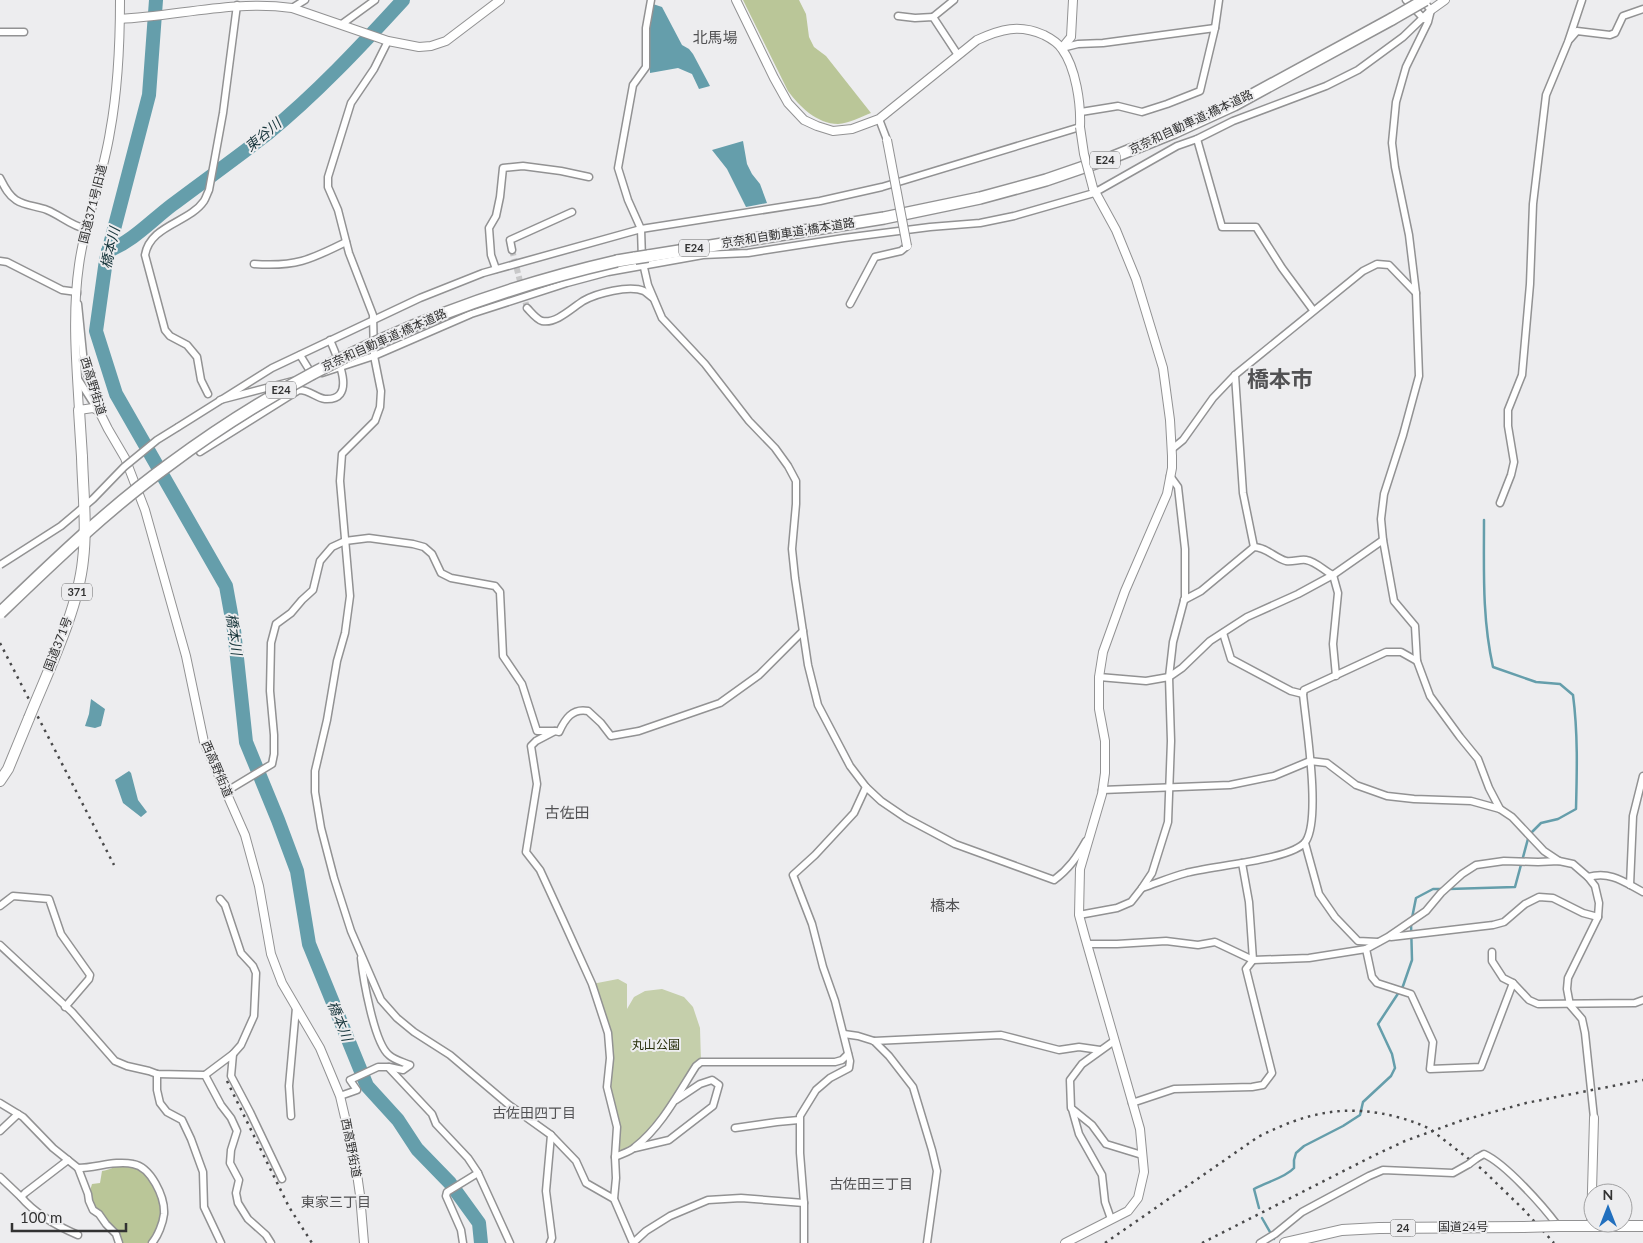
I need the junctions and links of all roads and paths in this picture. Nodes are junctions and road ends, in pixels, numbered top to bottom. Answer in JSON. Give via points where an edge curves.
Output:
{"nodes":[{"id":1,"x":120,"y":0,"type":"edge"},
{"id":2,"x":305,"y":0,"type":"edge"},
{"id":3,"x":375,"y":0,"type":"edge"},
{"id":4,"x":500,"y":0,"type":"edge"},
{"id":5,"x":651,"y":0,"type":"edge"},
{"id":6,"x":736,"y":0,"type":"edge"},
{"id":7,"x":954,"y":0,"type":"edge"},
{"id":8,"x":1073,"y":0,"type":"edge"},
{"id":9,"x":1219,"y":0,"type":"edge"},
{"id":10,"x":1406,"y":0,"type":"edge"},
{"id":11,"x":1445,"y":0,"type":"edge"},
{"id":12,"x":1582,"y":0,"type":"edge"},
{"id":13,"x":1426,"y":3,"type":"edge"},
{"id":14,"x":236,"y":5,"type":"junction"},
{"id":15,"x":292,"y":8,"type":"junction"},
{"id":16,"x":1643,"y":8,"type":"edge"},
{"id":17,"x":898,"y":16,"type":"dead end"},
{"id":18,"x":933,"y":17,"type":"junction"},
{"id":19,"x":1421,"y":18,"type":"junction"},
{"id":20,"x":120,"y":19,"type":"junction"},
{"id":21,"x":1428,"y":22,"type":"junction"},
{"id":22,"x":345,"y":25,"type":"junction"},
{"id":23,"x":1215,"y":28,"type":"junction"},
{"id":24,"x":0,"y":32,"type":"edge"},
{"id":25,"x":24,"y":32,"type":"dead end"},
{"id":26,"x":384,"y":40,"type":"junction"},
{"id":27,"x":1568,"y":42,"type":"junction"},
{"id":28,"x":1062,"y":48,"type":"junction"},
{"id":29,"x":958,"y":55,"type":"junction"},
{"id":30,"x":1081,"y":112,"type":"junction"},
{"id":31,"x":879,"y":119,"type":"junction"},
{"id":32,"x":1080,"y":127,"type":"junction"},
{"id":33,"x":1197,"y":139,"type":"junction"},
{"id":34,"x":887,"y":140,"type":"joint"},
{"id":35,"x":589,"y":177,"type":"dead end"},
{"id":36,"x":0,"y":178,"type":"edge"},
{"id":37,"x":1094,"y":190,"type":"junction"},
{"id":38,"x":572,"y":212,"type":"dead end"},
{"id":39,"x":641,"y":229,"type":"junction"},
{"id":40,"x":86,"y":230,"type":"junction"},
{"id":41,"x":346,"y":242,"type":"junction"},
{"id":42,"x":907,"y":246,"type":"joint"},
{"id":43,"x":512,"y":250,"type":"dead end"},
{"id":44,"x":642,"y":259,"type":"junction"},
{"id":45,"x":0,"y":261,"type":"edge"},
{"id":46,"x":254,"y":264,"type":"dead end"},
{"id":47,"x":496,"y":269,"type":"junction"},
{"id":48,"x":77,"y":292,"type":"junction"},
{"id":49,"x":1416,"y":293,"type":"junction"},
{"id":50,"x":654,"y":299,"type":"junction"},
{"id":51,"x":850,"y":304,"type":"dead end"},
{"id":52,"x":527,"y":308,"type":"tunnel mouth"},
{"id":53,"x":1313,"y":310,"type":"junction"},
{"id":54,"x":373,"y":320,"type":"junction"},
{"id":55,"x":330,"y":340,"type":"junction"},
{"id":56,"x":300,"y":355,"type":"junction"},
{"id":57,"x":374,"y":356,"type":"junction"},
{"id":58,"x":341,"y":368,"type":"junction"},
{"id":59,"x":1235,"y":375,"type":"junction"},
{"id":60,"x":313,"y":376,"type":"junction"},
{"id":61,"x":77,"y":378,"type":"junction"},
{"id":62,"x":208,"y":394,"type":"dead end"},
{"id":63,"x":220,"y":400,"type":"junction"},
{"id":64,"x":79,"y":410,"type":"junction"},
{"id":65,"x":99,"y":411,"type":"junction"},
{"id":66,"x":1172,"y":449,"type":"junction"},
{"id":67,"x":200,"y":452,"type":"dead end"},
{"id":68,"x":1170,"y":476,"type":"junction"},
{"id":69,"x":1500,"y":503,"type":"dead end"},
{"id":70,"x":1383,"y":540,"type":"junction"},
{"id":71,"x":346,"y":541,"type":"junction"},
{"id":72,"x":1254,"y":547,"type":"junction"},
{"id":73,"x":0,"y":565,"type":"edge"},
{"id":74,"x":1333,"y":575,"type":"junction"},
{"id":75,"x":1184,"y":600,"type":"junction"},
{"id":76,"x":0,"y":613,"type":"edge"},
{"id":77,"x":803,"y":630,"type":"junction"},
{"id":78,"x":1223,"y":633,"type":"junction"},
{"id":79,"x":1417,"y":661,"type":"junction"},
{"id":80,"x":1336,"y":676,"type":"junction"},
{"id":81,"x":1099,"y":677,"type":"junction"},
{"id":82,"x":1168,"y":677,"type":"junction"},
{"id":83,"x":1303,"y":694,"type":"junction"},
{"id":84,"x":555,"y":731,"type":"junction"},
{"id":85,"x":1310,"y":761,"type":"junction"},
{"id":86,"x":1643,"y":776,"type":"edge"},
{"id":87,"x":0,"y":781,"type":"edge"},
{"id":88,"x":1170,"y":786,"type":"junction"},
{"id":89,"x":866,"y":787,"type":"junction"},
{"id":90,"x":1102,"y":790,"type":"junction"},
{"id":91,"x":226,"y":791,"type":"junction"},
{"id":92,"x":1500,"y":809,"type":"junction"},
{"id":93,"x":1092,"y":831,"type":"junction"},
{"id":94,"x":1305,"y":843,"type":"junction"},
{"id":95,"x":1559,"y":861,"type":"junction"},
{"id":96,"x":1242,"y":863,"type":"junction"},
{"id":97,"x":1588,"y":877,"type":"junction"},
{"id":98,"x":1630,"y":886,"type":"junction"},
{"id":99,"x":1142,"y":888,"type":"junction"},
{"id":100,"x":1643,"y":892,"type":"edge"},
{"id":101,"x":220,"y":899,"type":"dead end"},
{"id":102,"x":0,"y":906,"type":"edge"},
{"id":103,"x":1079,"y":915,"type":"junction"},
{"id":104,"x":1598,"y":917,"type":"junction"},
{"id":105,"x":1388,"y":937,"type":"junction"},
{"id":106,"x":1380,"y":942,"type":"junction"},
{"id":107,"x":1087,"y":944,"type":"junction"},
{"id":108,"x":0,"y":945,"type":"edge"},
{"id":109,"x":1366,"y":949,"type":"junction"},
{"id":110,"x":1492,"y":952,"type":"dead end"},
{"id":111,"x":361,"y":954,"type":"junction"},
{"id":112,"x":1253,"y":960,"type":"junction"},
{"id":113,"x":1513,"y":983,"type":"junction"},
{"id":114,"x":1643,"y":1000,"type":"edge"},
{"id":115,"x":1570,"y":1005,"type":"junction"},
{"id":116,"x":65,"y":1007,"type":"junction"},
{"id":117,"x":296,"y":1008,"type":"junction"},
{"id":118,"x":844,"y":1034,"type":"junction"},
{"id":119,"x":874,"y":1041,"type":"junction"},
{"id":120,"x":1114,"y":1041,"type":"junction"},
{"id":121,"x":1100,"y":1050,"type":"junction"},
{"id":122,"x":233,"y":1054,"type":"junction"},
{"id":123,"x":848,"y":1054,"type":"junction"},
{"id":124,"x":388,"y":1067,"type":"junction"},
{"id":125,"x":157,"y":1074,"type":"junction"},
{"id":126,"x":205,"y":1075,"type":"junction"},
{"id":127,"x":340,"y":1096,"type":"junction"},
{"id":128,"x":673,"y":1102,"type":"junction"},
{"id":129,"x":0,"y":1103,"type":"edge"},
{"id":130,"x":1132,"y":1104,"type":"junction"},
{"id":131,"x":1072,"y":1108,"type":"junction"},
{"id":132,"x":18,"y":1114,"type":"junction"},
{"id":133,"x":291,"y":1116,"type":"dead end"},
{"id":134,"x":1594,"y":1118,"type":"joint"},
{"id":135,"x":800,"y":1120,"type":"junction"},
{"id":136,"x":735,"y":1128,"type":"dead end"},
{"id":137,"x":0,"y":1132,"type":"edge"},
{"id":138,"x":550,"y":1135,"type":"junction"},
{"id":139,"x":635,"y":1148,"type":"junction"},
{"id":140,"x":1142,"y":1155,"type":"junction"},
{"id":141,"x":615,"y":1157,"type":"junction"},
{"id":142,"x":68,"y":1160,"type":"junction"},
{"id":143,"x":78,"y":1168,"type":"junction"},
{"id":144,"x":478,"y":1173,"type":"junction"},
{"id":145,"x":0,"y":1177,"type":"edge"},
{"id":146,"x":282,"y":1179,"type":"dead end"},
{"id":147,"x":1592,"y":1183,"type":"edge"},
{"id":148,"x":21,"y":1198,"type":"junction"},
{"id":149,"x":614,"y":1199,"type":"junction"},
{"id":150,"x":804,"y":1203,"type":"junction"},
{"id":151,"x":1111,"y":1219,"type":"junction"},
{"id":152,"x":1558,"y":1226,"type":"junction"},
{"id":153,"x":1583,"y":1227,"type":"edge"},
{"id":154,"x":78,"y":1235,"type":"dead end"},
{"id":155,"x":119,"y":1243,"type":"edge"},
{"id":156,"x":152,"y":1243,"type":"edge"},
{"id":157,"x":221,"y":1243,"type":"edge"},
{"id":158,"x":271,"y":1243,"type":"edge"},
{"id":159,"x":364,"y":1243,"type":"edge"},
{"id":160,"x":463,"y":1243,"type":"edge"},
{"id":161,"x":510,"y":1243,"type":"edge"},
{"id":162,"x":550,"y":1243,"type":"edge"},
{"id":163,"x":633,"y":1243,"type":"edge"},
{"id":164,"x":804,"y":1243,"type":"edge"},
{"id":165,"x":927,"y":1243,"type":"edge"},
{"id":166,"x":1065,"y":1243,"type":"edge"},
{"id":167,"x":1260,"y":1243,"type":"edge"},
{"id":168,"x":1285,"y":1243,"type":"edge"}],
"edges":[{"from":1,"to":20,"type":"street","name":"国道371号旧道"},
{"from":2,"to":15,"type":"street"},
{"from":3,"to":22,"type":"street"},
{"from":4,"to":26,"type":"street","via":[[446,41],[419,47]]},
{"from":5,"to":39,"type":"street","via":[[646,28],[646,66],[633,85],[618,168]]},
{"from":6,"to":31,"type":"street","via":[[785,97],[804,120],[833,130],[852,129]]},
{"from":7,"to":18,"type":"street"},
{"from":8,"to":28,"type":"street","via":[[1070,36]]},
{"from":9,"to":23,"type":"street"},
{"from":10,"to":19,"type":"street"},
{"from":11,"to":13,"type":"street"},
{"from":12,"to":27,"type":"street"},
{"from":13,"to":19,"type":"street"},
{"from":13,"to":21,"type":"street"},
{"from":13,"to":44,"type":"highway","name":"京奈和自動車道;橋本道路","number":"E24","bridge":true,"via":[[1234,105],[1113,157],[1046,180],[884,218]]},
{"from":14,"to":15,"type":"street"},
{"from":14,"to":20,"type":"street"},
{"from":14,"to":62,"type":"street","via":[[223,113],[209,190],[197,208],[150,240],[145,255],[164,330],[187,345],[197,357],[201,380]]},
{"from":15,"to":22,"type":"street"},
{"from":16,"to":27,"type":"street","via":[[1623,16],[1616,33],[1577,31]]},
{"from":17,"to":18,"type":"street"},
{"from":18,"to":29,"type":"street"},
{"from":19,"to":21,"type":"street"},
{"from":19,"to":33,"type":"street","via":[[1403,37],[1358,70]]},
{"from":20,"to":40,"type":"street","name":"国道371号旧道","via":[[110,134]]},
{"from":21,"to":49,"type":"street","via":[[1406,67],[1396,102],[1392,143]]},
{"from":22,"to":26,"type":"street"},
{"from":23,"to":28,"type":"street"},
{"from":23,"to":30,"type":"street","via":[[1200,91],[1142,112],[1118,106]]},
{"from":24,"to":25,"type":"street"},
{"from":26,"to":41,"type":"street","via":[[374,69],[352,103],[328,177],[328,187]]},
{"from":27,"to":69,"type":"street","via":[[1546,95],[1533,204],[1522,375],[1508,410],[1514,462]]},
{"from":28,"to":29,"type":"street","via":[[1032,30],[1011,29],[994,32]]},
{"from":28,"to":30,"type":"street","via":[[1071,66]]},
{"from":29,"to":31,"type":"street"},
{"from":30,"to":32,"type":"street"},
{"from":31,"to":34,"type":"street"},
{"from":32,"to":37,"type":"street","bridge":true},
{"from":32,"to":39,"type":"street","via":[[882,187],[820,201]]},
{"from":33,"to":37,"type":"street","via":[[1177,146]]},
{"from":33,"to":53,"type":"street","via":[[1222,226],[1256,226]]},
{"from":34,"to":42,"type":"street","bridge":true},
{"from":35,"to":47,"type":"street","via":[[523,166],[503,168],[496,216],[489,228],[491,255]]},
{"from":36,"to":40,"type":"street","via":[[16,200],[56,214]]},
{"from":37,"to":44,"type":"street","via":[[1014,216],[980,223],[844,238],[748,253]]},
{"from":37,"to":66,"type":"street","via":[[1116,230],[1136,279],[1163,368]]},
{"from":38,"to":43,"type":"street","via":[[510,240]]},
{"from":39,"to":44,"type":"street"},
{"from":39,"to":47,"type":"street"},
{"from":40,"to":48,"type":"street","name":"国道371号旧道"},
{"from":41,"to":46,"type":"street","via":[[297,264]]},
{"from":41,"to":54,"type":"street"},
{"from":42,"to":51,"type":"street","via":[[901,251],[875,257]]},
{"from":44,"to":50,"type":"street"},
{"from":44,"to":57,"type":"street","via":[[485,310]]},
{"from":44,"to":76,"type":"highway","name":"京奈和自動車道;橋本道路","number":"E24","bridge":true,"via":[[617,261],[547,279],[448,311],[343,357],[282,390],[169,464],[110,512]]},
{"from":45,"to":48,"type":"street","via":[[62,290]]},
{"from":47,"to":54,"type":"street"},
{"from":48,"to":61,"type":"street","name":"国道371号旧道"},
{"from":48,"to":65,"type":"street","name":"西高野街道","via":[[84,364]]},
{"from":49,"to":53,"type":"street","via":[[1389,265],[1376,264]]},
{"from":49,"to":70,"type":"street","via":[[1419,376],[1384,494]]},
{"from":50,"to":52,"type":"street","via":[[636,289],[599,294],[553,320],[542,321]]},
{"from":50,"to":77,"type":"street","via":[[662,318],[775,448],[796,482],[792,549]]},
{"from":53,"to":59,"type":"street"},
{"from":54,"to":55,"type":"street"},
{"from":54,"to":57,"type":"street"},
{"from":55,"to":56,"type":"street"},
{"from":55,"to":58,"type":"street"},
{"from":56,"to":60,"type":"street"},
{"from":56,"to":63,"type":"street"},
{"from":57,"to":58,"type":"street"},
{"from":57,"to":71,"type":"street","via":[[381,391],[376,421],[342,454],[340,481]]},
{"from":58,"to":60,"type":"street"},
{"from":58,"to":67,"type":"street","via":[[343,389],[334,397],[324,399],[299,390]]},
{"from":59,"to":66,"type":"street","via":[[1183,440]]},
{"from":59,"to":72,"type":"street","via":[[1242,493]]},
{"from":60,"to":63,"type":"street"},
{"from":61,"to":64,"type":"street","name":"国道371号旧道"},
{"from":61,"to":65,"type":"street"},
{"from":63,"to":73,"type":"street","bridge":true,"via":[[157,440],[61,526]]},
{"from":64,"to":65,"type":"street","via":[[93,408]]},
{"from":64,"to":87,"type":"highway","name":"国道371号","number":"371","bridge":true,"via":[[85,528],[78,588],[29,718]]},
{"from":65,"to":91,"type":"street","name":"西高野街道","via":[[125,458],[144,510],[186,656],[204,742]]},
{"from":66,"to":68,"type":"street"},
{"from":68,"to":75,"type":"street","via":[[1178,487],[1185,549]]},
{"from":68,"to":81,"type":"street","via":[[1167,494],[1125,591]]},
{"from":70,"to":74,"type":"street"},
{"from":70,"to":79,"type":"street","via":[[1394,601],[1414,626]]},
{"from":71,"to":84,"type":"street","via":[[369,538],[424,546],[432,554],[441,573],[451,578],[495,586],[500,592],[502,656],[522,684],[537,731]]},
{"from":71,"to":91,"type":"street","via":[[332,547],[320,561],[313,590],[276,624],[270,650],[274,734],[272,764]]},
{"from":71,"to":111,"type":"street","via":[[350,596],[346,633],[337,661],[315,770],[315,792],[320,828]]},
{"from":72,"to":74,"type":"street","via":[[1287,561],[1307,560]]},
{"from":72,"to":75,"type":"street","via":[[1201,592]]},
{"from":74,"to":78,"type":"street","via":[[1247,617]]},
{"from":74,"to":80,"type":"street","via":[[1338,593],[1333,644]]},
{"from":75,"to":82,"type":"street"},
{"from":77,"to":84,"type":"street","via":[[759,675],[720,703],[639,731],[611,736],[588,711],[578,710],[570,713],[559,732]]},
{"from":77,"to":89,"type":"street","via":[[818,705],[850,766]]},
{"from":78,"to":82,"type":"street"},
{"from":78,"to":83,"type":"street","via":[[1231,659],[1291,691]]},
{"from":79,"to":80,"type":"street","via":[[1401,652],[1386,652]]},
{"from":79,"to":92,"type":"street","via":[[1430,696],[1478,759]]},
{"from":80,"to":83,"type":"street","via":[[1304,690]]},
{"from":81,"to":82,"type":"street","via":[[1146,681]]},
{"from":81,"to":90,"type":"street","via":[[1105,773]]},
{"from":82,"to":88,"type":"street"},
{"from":83,"to":85,"type":"street"},
{"from":84,"to":141,"type":"street","via":[[531,746],[536,784],[526,852],[540,870],[592,984],[608,1033],[607,1087],[617,1126]]},
{"from":85,"to":88,"type":"street","via":[[1274,776],[1230,785]]},
{"from":85,"to":92,"type":"street","via":[[1327,763],[1356,785],[1387,796],[1471,800]]},
{"from":85,"to":94,"type":"street","via":[[1313,804]]},
{"from":86,"to":98,"type":"street","via":[[1633,816]]},
{"from":88,"to":90,"type":"street"},
{"from":88,"to":99,"type":"street","via":[[1168,822],[1152,873]]},
{"from":89,"to":93,"type":"street","via":[[906,818],[955,844],[1054,880],[1067,870]]},
{"from":89,"to":118,"type":"street","via":[[854,813],[793,875],[812,924]]},
{"from":90,"to":93,"type":"street"},
{"from":91,"to":117,"type":"street","name":"西高野街道","via":[[245,835],[271,954]]},
{"from":92,"to":95,"type":"street"},
{"from":93,"to":103,"type":"street","via":[[1080,870]]},
{"from":94,"to":96,"type":"street","via":[[1296,850]]},
{"from":94,"to":106,"type":"street","via":[[1319,894],[1335,917],[1358,941]]},
{"from":95,"to":97,"type":"street","via":[[1573,864]]},
{"from":95,"to":105,"type":"street","via":[[1504,861],[1476,866],[1441,893],[1426,912]]},
{"from":96,"to":99,"type":"street","via":[[1186,873]]},
{"from":96,"to":112,"type":"street","via":[[1249,902]]},
{"from":97,"to":98,"type":"street","via":[[1613,876]]},
{"from":97,"to":104,"type":"street","via":[[1595,886]]},
{"from":98,"to":100,"type":"street"},
{"from":99,"to":103,"type":"street","via":[[1131,902]]},
{"from":101,"to":122,"type":"street","via":[[226,905],[241,953],[256,973],[254,1016],[241,1045]]},
{"from":102,"to":116,"type":"street","via":[[14,896],[49,900],[66,944],[90,975]]},
{"from":103,"to":107,"type":"street"},
{"from":104,"to":105,"type":"street","via":[[1583,914],[1552,898],[1540,897],[1525,904],[1504,922],[1493,925]]},
{"from":104,"to":115,"type":"street","via":[[1568,978]]},
{"from":105,"to":106,"type":"street"},
{"from":106,"to":109,"type":"street"},
{"from":107,"to":112,"type":"street","via":[[1166,941],[1198,945],[1215,942]]},
{"from":107,"to":120,"type":"street"},
{"from":108,"to":116,"type":"street"},
{"from":109,"to":112,"type":"street","via":[[1309,958]]},
{"from":109,"to":113,"type":"street","via":[[1372,977],[1377,983],[1411,994],[1433,1042],[1430,1070],[1481,1067]]},
{"from":110,"to":113,"type":"street","via":[[1492,962],[1503,978]]},
{"from":111,"to":124,"type":"street","via":[[364,986],[384,1050],[410,1065],[403,1070]]},
{"from":111,"to":138,"type":"street","via":[[381,1000],[397,1018],[450,1055]]},
{"from":112,"to":130,"type":"street","via":[[1246,969],[1272,1073],[1263,1085],[1252,1088],[1174,1089]]},
{"from":113,"to":115,"type":"street","via":[[1529,1000],[1538,1004]]},
{"from":114,"to":115,"type":"street"},
{"from":115,"to":134,"type":"street","via":[[1582,1019],[1585,1033]]},
{"from":116,"to":125,"type":"street","via":[[116,1061]]},
{"from":117,"to":127,"type":"street","name":"西高野街道","via":[[320,1048]]},
{"from":117,"to":133,"type":"street","via":[[289,1086]]},
{"from":118,"to":119,"type":"street"},
{"from":118,"to":123,"type":"street"},
{"from":119,"to":121,"type":"street","via":[[1001,1034],[1059,1050],[1079,1047]]},
{"from":119,"to":165,"type":"street","via":[[913,1087],[932,1150],[937,1171]]},
{"from":120,"to":121,"type":"street"},
{"from":120,"to":130,"type":"street"},
{"from":121,"to":131,"type":"street","via":[[1082,1064],[1070,1080]]},
{"from":122,"to":126,"type":"street"},
{"from":122,"to":146,"type":"street","via":[[231,1076]]},
{"from":123,"to":128,"type":"street","via":[[835,1062],[701,1062]]},
{"from":123,"to":135,"type":"street","via":[[849,1068],[816,1090]]},
{"from":124,"to":127,"type":"street","via":[[350,1080],[357,1090]]},
{"from":124,"to":144,"type":"street","via":[[432,1114],[436,1124]]},
{"from":125,"to":126,"type":"street"},
{"from":125,"to":157,"type":"street","via":[[160,1103],[167,1112],[182,1120],[191,1139],[203,1172],[204,1207]]},
{"from":126,"to":158,"type":"street","via":[[237,1131],[230,1163],[238,1180],[238,1203]]},
{"from":127,"to":159,"type":"street","name":"西高野街道","via":[[355,1160]]},
{"from":128,"to":139,"type":"street"},
{"from":128,"to":139,"type":"street","via":[[700,1084],[712,1080],[719,1085],[713,1106],[669,1140]]},
{"from":129,"to":132,"type":"street"},
{"from":130,"to":140,"type":"street","via":[[1140,1129]]},
{"from":131,"to":140,"type":"street","via":[[1092,1124],[1106,1144]]},
{"from":131,"to":151,"type":"street","via":[[1079,1134],[1102,1175]]},
{"from":132,"to":137,"type":"street"},
{"from":132,"to":142,"type":"street"},
{"from":134,"to":147,"type":"street"},
{"from":135,"to":136,"type":"street"},
{"from":135,"to":150,"type":"street"},
{"from":138,"to":149,"type":"street","via":[[576,1161],[586,1183]]},
{"from":138,"to":162,"type":"street","via":[[546,1191]]},
{"from":139,"to":141,"type":"street"},
{"from":140,"to":151,"type":"street","via":[[1144,1172],[1138,1198],[1128,1211]]},
{"from":141,"to":149,"type":"street"},
{"from":142,"to":143,"type":"street"},
{"from":142,"to":148,"type":"street"},
{"from":143,"to":155,"type":"street","via":[[93,1210],[116,1234]]},
{"from":143,"to":156,"type":"street","via":[[131,1164],[147,1172],[159,1192],[164,1214]]},
{"from":144,"to":160,"type":"street","via":[[447,1192],[446,1196],[461,1230]]},
{"from":144,"to":161,"type":"street"},
{"from":145,"to":148,"type":"street"},
{"from":148,"to":154,"type":"street","via":[[31,1209]]},
{"from":149,"to":163,"type":"street"},
{"from":150,"to":163,"type":"street","via":[[741,1198],[708,1200],[670,1216]]},
{"from":150,"to":164,"type":"street"},
{"from":151,"to":166,"type":"street"},
{"from":152,"to":153,"type":"highway","name":"国道24号","number":"24"},
{"from":152,"to":167,"type":"street","bridge":true,"via":[[1500,1164],[1484,1154],[1453,1173],[1383,1170],[1302,1212]]},
{"from":152,"to":168,"type":"highway","name":"国道24号","number":"24","bridge":true,"via":[[1342,1230]]}]}
